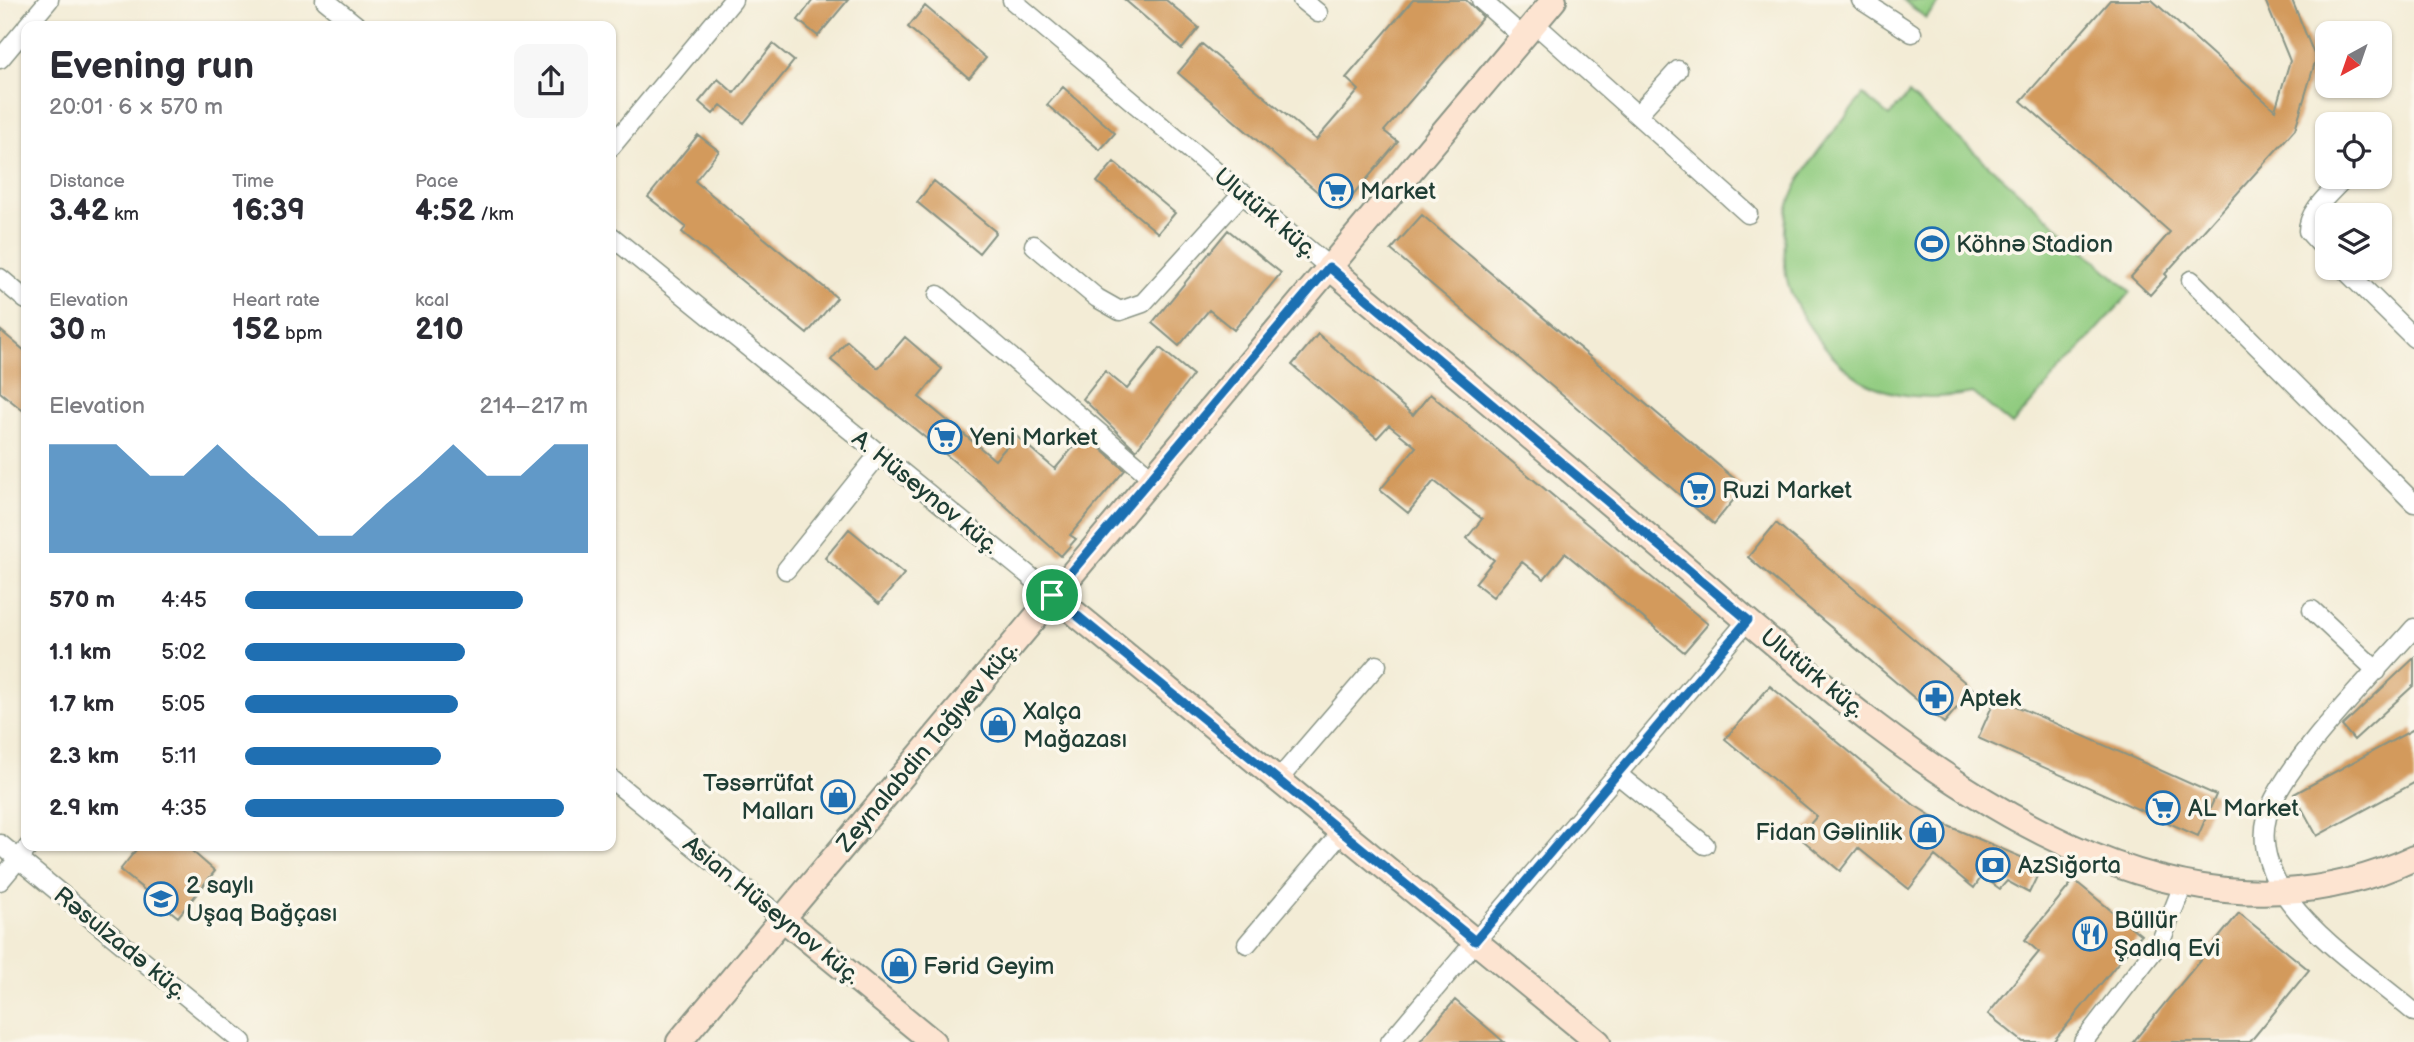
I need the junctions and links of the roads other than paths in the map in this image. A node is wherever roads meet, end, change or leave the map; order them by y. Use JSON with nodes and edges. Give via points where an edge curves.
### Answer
{"nodes":[{"id":1,"x":49,"y":0,"type":"edge"},
{"id":2,"x":325,"y":0,"type":"edge"},
{"id":3,"x":733,"y":0,"type":"edge"},
{"id":4,"x":1012,"y":0,"type":"edge"},
{"id":5,"x":1303,"y":0,"type":"edge"},
{"id":6,"x":1480,"y":0,"type":"edge"},
{"id":7,"x":1555,"y":0,"type":"edge"},
{"id":8,"x":1861,"y":0,"type":"edge"},
{"id":9,"x":1318,"y":13,"type":"dead end"},
{"id":10,"x":32,"y":21,"type":"edge"},
{"id":11,"x":351,"y":21,"type":"edge"},
{"id":12,"x":1529,"y":30,"type":"junction"},
{"id":13,"x":1912,"y":33,"type":"dead end"},
{"id":14,"x":21,"y":34,"type":"edge"},
{"id":15,"x":0,"y":59,"type":"edge"},
{"id":16,"x":1678,"y":70,"type":"dead end"},
{"id":17,"x":1637,"y":115,"type":"junction"},
{"id":18,"x":616,"y":140,"type":"edge"},
{"id":19,"x":2335,"y":189,"type":"edge"},
{"id":20,"x":1243,"y":193,"type":"junction"},
{"id":21,"x":2324,"y":203,"type":"edge"},
{"id":22,"x":1748,"y":214,"type":"dead end"},
{"id":23,"x":2315,"y":214,"type":"edge"},
{"id":24,"x":2315,"y":239,"type":"edge"},
{"id":25,"x":616,"y":240,"type":"edge"},
{"id":26,"x":1034,"y":245,"type":"dead end"},
{"id":27,"x":1329,"y":267,"type":"junction"},
{"id":28,"x":0,"y":278,"type":"edge"},
{"id":29,"x":2191,"y":280,"type":"dead end"},
{"id":30,"x":2355,"y":280,"type":"edge"},
{"id":31,"x":938,"y":295,"type":"dead end"},
{"id":32,"x":21,"y":296,"type":"edge"},
{"id":33,"x":2414,"y":338,"type":"edge"},
{"id":34,"x":879,"y":454,"type":"junction"},
{"id":35,"x":1151,"y":477,"type":"junction"},
{"id":36,"x":2414,"y":503,"type":"edge"},
{"id":37,"x":786,"y":570,"type":"dead end"},
{"id":38,"x":1052,"y":595,"type":"junction"},
{"id":39,"x":2312,"y":610,"type":"dead end"},
{"id":40,"x":1748,"y":620,"type":"junction"},
{"id":41,"x":2414,"y":628,"type":"edge"},
{"id":42,"x":1377,"y":665,"type":"dead end"},
{"id":43,"x":2377,"y":671,"type":"junction"},
{"id":44,"x":1617,"y":775,"type":"junction"},
{"id":45,"x":1278,"y":780,"type":"junction"},
{"id":46,"x":616,"y":783,"type":"edge"},
{"id":47,"x":1342,"y":832,"type":"junction"},
{"id":48,"x":0,"y":844,"type":"edge"},
{"id":49,"x":1705,"y":845,"type":"dead end"},
{"id":50,"x":24,"y":852,"type":"edge"},
{"id":51,"x":2414,"y":858,"type":"edge"},
{"id":52,"x":0,"y":881,"type":"edge"},
{"id":53,"x":2183,"y":885,"type":"junction"},
{"id":54,"x":2281,"y":890,"type":"junction"},
{"id":55,"x":783,"y":919,"type":"junction"},
{"id":56,"x":1475,"y":941,"type":"junction"},
{"id":57,"x":1247,"y":944,"type":"dead end"},
{"id":58,"x":2414,"y":1012,"type":"edge"},
{"id":59,"x":242,"y":1042,"type":"edge"},
{"id":60,"x":679,"y":1042,"type":"edge"},
{"id":61,"x":933,"y":1042,"type":"edge"},
{"id":62,"x":1390,"y":1042,"type":"edge"},
{"id":63,"x":1598,"y":1042,"type":"edge"},
{"id":64,"x":2083,"y":1042,"type":"edge"}],
"edges":[{"from":1,"to":10,"type":"street"},
{"from":2,"to":11,"type":"street"},
{"from":3,"to":18,"type":"street"},
{"from":4,"to":20,"type":"street","name":"Ulutürk küç."},
{"from":5,"to":9,"type":"street"},
{"from":6,"to":12,"type":"street"},
{"from":7,"to":12,"type":"street","name":"Zeynalabdin Tağıyev küç."},
{"from":8,"to":13,"type":"street"},
{"from":12,"to":17,"type":"street"},
{"from":12,"to":27,"type":"street","name":"Zeynalabdin Tağıyev küç."},
{"from":14,"to":15,"type":"street"},
{"from":16,"to":17,"type":"street"},
{"from":17,"to":22,"type":"street"},
{"from":19,"to":21,"type":"street"},
{"from":20,"to":26,"type":"street","via":[[1143,303],[1120,311],[1097,298]]},
{"from":20,"to":27,"type":"street","name":"Ulutürk küç."},
{"from":23,"to":24,"type":"street","via":[[2308,231]]},
{"from":25,"to":34,"type":"street","name":"A. Hüseynov küç."},
{"from":27,"to":35,"type":"street","name":"Zeynalabdin Tağıyev küç."},
{"from":27,"to":40,"type":"street","name":"Ulutürk küç."},
{"from":28,"to":32,"type":"street"},
{"from":29,"to":36,"type":"street"},
{"from":30,"to":33,"type":"street"},
{"from":31,"to":35,"type":"street"},
{"from":34,"to":37,"type":"street"},
{"from":34,"to":38,"type":"street","name":"A. Hüseynov küç."},
{"from":35,"to":38,"type":"street","name":"Zeynalabdin Tağıyev küç."},
{"from":38,"to":45,"type":"street","name":"A. Hüseynov küç."},
{"from":38,"to":55,"type":"street","name":"Zeynalabdin Tağıyev küç."},
{"from":39,"to":43,"type":"street"},
{"from":40,"to":44,"type":"street"},
{"from":40,"to":53,"type":"street","name":"Ulutürk küç.","via":[[1924,761],[1983,800],[2035,830]]},
{"from":41,"to":43,"type":"street"},
{"from":42,"to":45,"type":"street"},
{"from":43,"to":54,"type":"street","via":[[2310,747],[2270,806],[2264,835],[2267,857]]},
{"from":44,"to":49,"type":"street"},
{"from":44,"to":56,"type":"street"},
{"from":45,"to":47,"type":"street","name":"A. Hüseynov küç."},
{"from":46,"to":55,"type":"street","name":"Asian Hüseynov küç."},
{"from":47,"to":56,"type":"street","name":"A. Hüseynov küç."},
{"from":47,"to":57,"type":"street"},
{"from":48,"to":50,"type":"street","name":"Rəsulzadə küç."},
{"from":50,"to":52,"type":"street"},
{"from":50,"to":59,"type":"street","name":"Rəsulzadə küç."},
{"from":51,"to":54,"type":"street","name":"Ulutürk küç.","via":[[2364,879]]},
{"from":53,"to":54,"type":"street","name":"Ulutürk küç."},
{"from":53,"to":64,"type":"street","via":[[2161,941]]},
{"from":54,"to":58,"type":"street","via":[[2324,937]]},
{"from":55,"to":60,"type":"street","name":"Zeynalabdin Tağıyev küç."},
{"from":55,"to":61,"type":"street","name":"Asian Hüseynov küç."},
{"from":56,"to":62,"type":"street"},
{"from":56,"to":63,"type":"street","name":"A. Hüseynov küç."}]}
